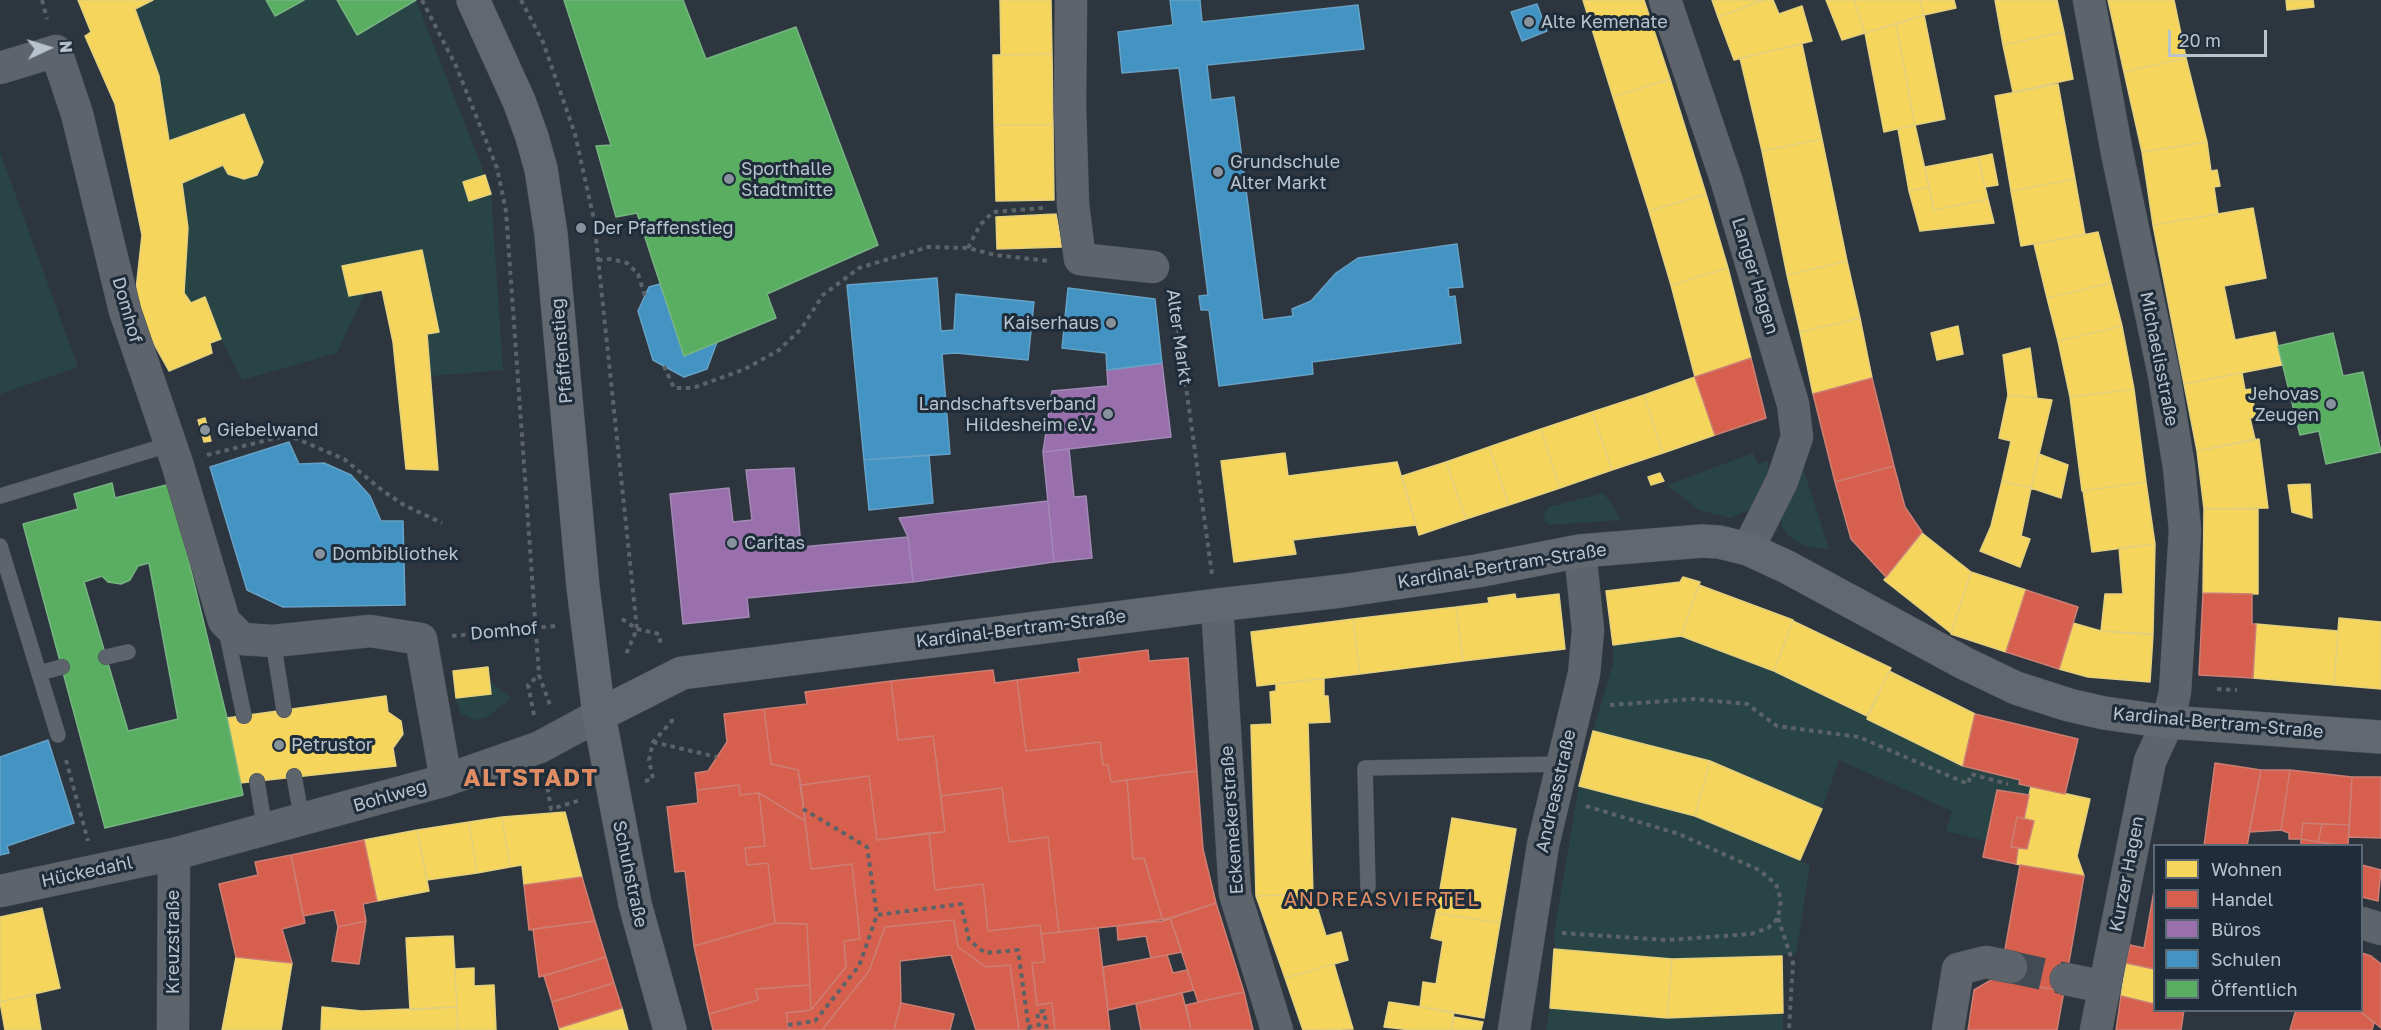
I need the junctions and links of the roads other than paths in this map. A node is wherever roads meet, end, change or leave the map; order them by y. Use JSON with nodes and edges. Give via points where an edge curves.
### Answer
{"nodes":[{"id":1,"x":473,"y":0,"type":"edge"},
{"id":2,"x":1071,"y":0,"type":"edge"},
{"id":3,"x":1665,"y":0,"type":"edge"},
{"id":4,"x":2089,"y":0,"type":"edge"},
{"id":5,"x":0,"y":68,"type":"edge"},
{"id":6,"x":1152,"y":267,"type":"road end"},
{"id":7,"x":174,"y":453,"type":"junction"},
{"id":8,"x":0,"y":496,"type":"edge"},
{"id":9,"x":0,"y":546,"type":"edge"},
{"id":10,"x":1748,"y":549,"type":"junction"},
{"id":11,"x":1580,"y":552,"type":"junction"},
{"id":12,"x":1217,"y":604,"type":"junction"},
{"id":13,"x":224,"y":621,"type":"junction"},
{"id":14,"x":273,"y":641,"type":"junction"},
{"id":15,"x":128,"y":652,"type":"dead end"},
{"id":16,"x":106,"y":657,"type":"dead end"},
{"id":17,"x":62,"y":667,"type":"dead end"},
{"id":18,"x":39,"y":673,"type":"junction"},
{"id":19,"x":284,"y":711,"type":"dead end"},
{"id":20,"x":244,"y":716,"type":"dead end"},
{"id":21,"x":599,"y":716,"type":"junction"},
{"id":22,"x":2168,"y":722,"type":"junction"},
{"id":23,"x":58,"y":735,"type":"dead end"},
{"id":24,"x":2381,"y":736,"type":"edge"},
{"id":25,"x":1562,"y":764,"type":"junction"},
{"id":26,"x":294,"y":776,"type":"dead end"},
{"id":27,"x":446,"y":780,"type":"junction"},
{"id":28,"x":258,"y":781,"type":"dead end"},
{"id":29,"x":302,"y":820,"type":"junction"},
{"id":30,"x":265,"y":830,"type":"junction"},
{"id":31,"x":174,"y":854,"type":"junction"},
{"id":32,"x":2142,"y":861,"type":"edge"},
{"id":33,"x":1368,"y":887,"type":"dead end"},
{"id":34,"x":0,"y":891,"type":"edge"},
{"id":35,"x":2363,"y":924,"type":"edge"},
{"id":36,"x":2381,"y":929,"type":"edge"},
{"id":37,"x":2011,"y":967,"type":"tunnel mouth"},
{"id":38,"x":2066,"y":979,"type":"tunnel mouth"},
{"id":39,"x":2104,"y":987,"type":"junction"},
{"id":40,"x":173,"y":1030,"type":"edge"},
{"id":41,"x":670,"y":1030,"type":"edge"},
{"id":42,"x":1277,"y":1030,"type":"edge"},
{"id":43,"x":1514,"y":1030,"type":"edge"},
{"id":44,"x":1948,"y":1030,"type":"edge"},
{"id":45,"x":2096,"y":1030,"type":"edge"}],
"edges":[{"from":1,"to":21,"type":"street","name":"Pfaffenstieg","via":[[522,110],[545,192],[586,623]]},
{"from":2,"to":6,"type":"street","name":"Alter Markt","via":[[1073,205],[1080,259]]},
{"from":3,"to":10,"type":"street","name":"Langer Hagen","via":[[1727,182],[1793,404],[1797,437],[1782,481]]},
{"from":4,"to":22,"type":"street","name":"Michaelisstraße","via":[[2179,467],[2185,530],[2175,692]]},
{"from":5,"to":7,"type":"street","name":"Domhof","via":[[56,51],[77,114],[125,311]]},
{"from":7,"to":8,"type":"lane"},
{"from":7,"to":13,"type":"street","name":"Domhof"},
{"from":9,"to":18,"type":"lane"},
{"from":10,"to":11,"type":"street","name":"Kardinal-Bertram-Straße","via":[[1702,541]]},
{"from":10,"to":22,"type":"street","name":"Kardinal-Bertram-Straße","via":[[2016,688],[2068,705]]},
{"from":11,"to":12,"type":"street","name":"Kardinal-Bertram-Straße","via":[[1341,591]]},
{"from":11,"to":25,"type":"street","name":"Andreasstraße","via":[[1588,630],[1584,674]]},
{"from":12,"to":21,"type":"street","name":"Kardinal-Bertram-Straße","via":[[682,674]]},
{"from":12,"to":42,"type":"street","name":"Eckemekerstraße","via":[[1235,894]]},
{"from":13,"to":14,"type":"street","via":[[242,639]]},
{"from":13,"to":20,"type":"lane","name":"Domhof"},
{"from":14,"to":19,"type":"lane"},
{"from":14,"to":27,"type":"street","via":[[370,631],[421,639]]},
{"from":15,"to":16,"type":"lane"},
{"from":17,"to":18,"type":"lane"},
{"from":18,"to":23,"type":"lane"},
{"from":21,"to":27,"type":"street","name":"Bohlweg","via":[[540,747]]},
{"from":21,"to":41,"type":"street","name":"Schuhstraße","via":[[635,904]]},
{"from":22,"to":24,"type":"street","name":"Kardinal-Bertram-Straße"},
{"from":22,"to":32,"type":"street","name":"Kurzer Hagen","via":[[2150,761]]},
{"from":25,"to":33,"type":"lane","via":[[1365,768]]},
{"from":25,"to":43,"type":"street","name":"Andreasstraße","via":[[1543,844]]},
{"from":26,"to":29,"type":"lane"},
{"from":27,"to":29,"type":"street","name":"Bohlweg"},
{"from":28,"to":30,"type":"lane"},
{"from":29,"to":30,"type":"street","name":"Bohlweg"},
{"from":30,"to":31,"type":"street","name":"Bohlweg"},
{"from":31,"to":34,"type":"street","name":"Hückedahl"},
{"from":31,"to":40,"type":"street","name":"Kreuzstraße"},
{"from":32,"to":39,"type":"street","name":"Kurzer Hagen"},
{"from":35,"to":36,"type":"street"},
{"from":37,"to":44,"type":"street","via":[[1986,962],[1958,969]]},
{"from":38,"to":39,"type":"street"},
{"from":39,"to":45,"type":"street","name":"Kurzer Hagen"}]}
